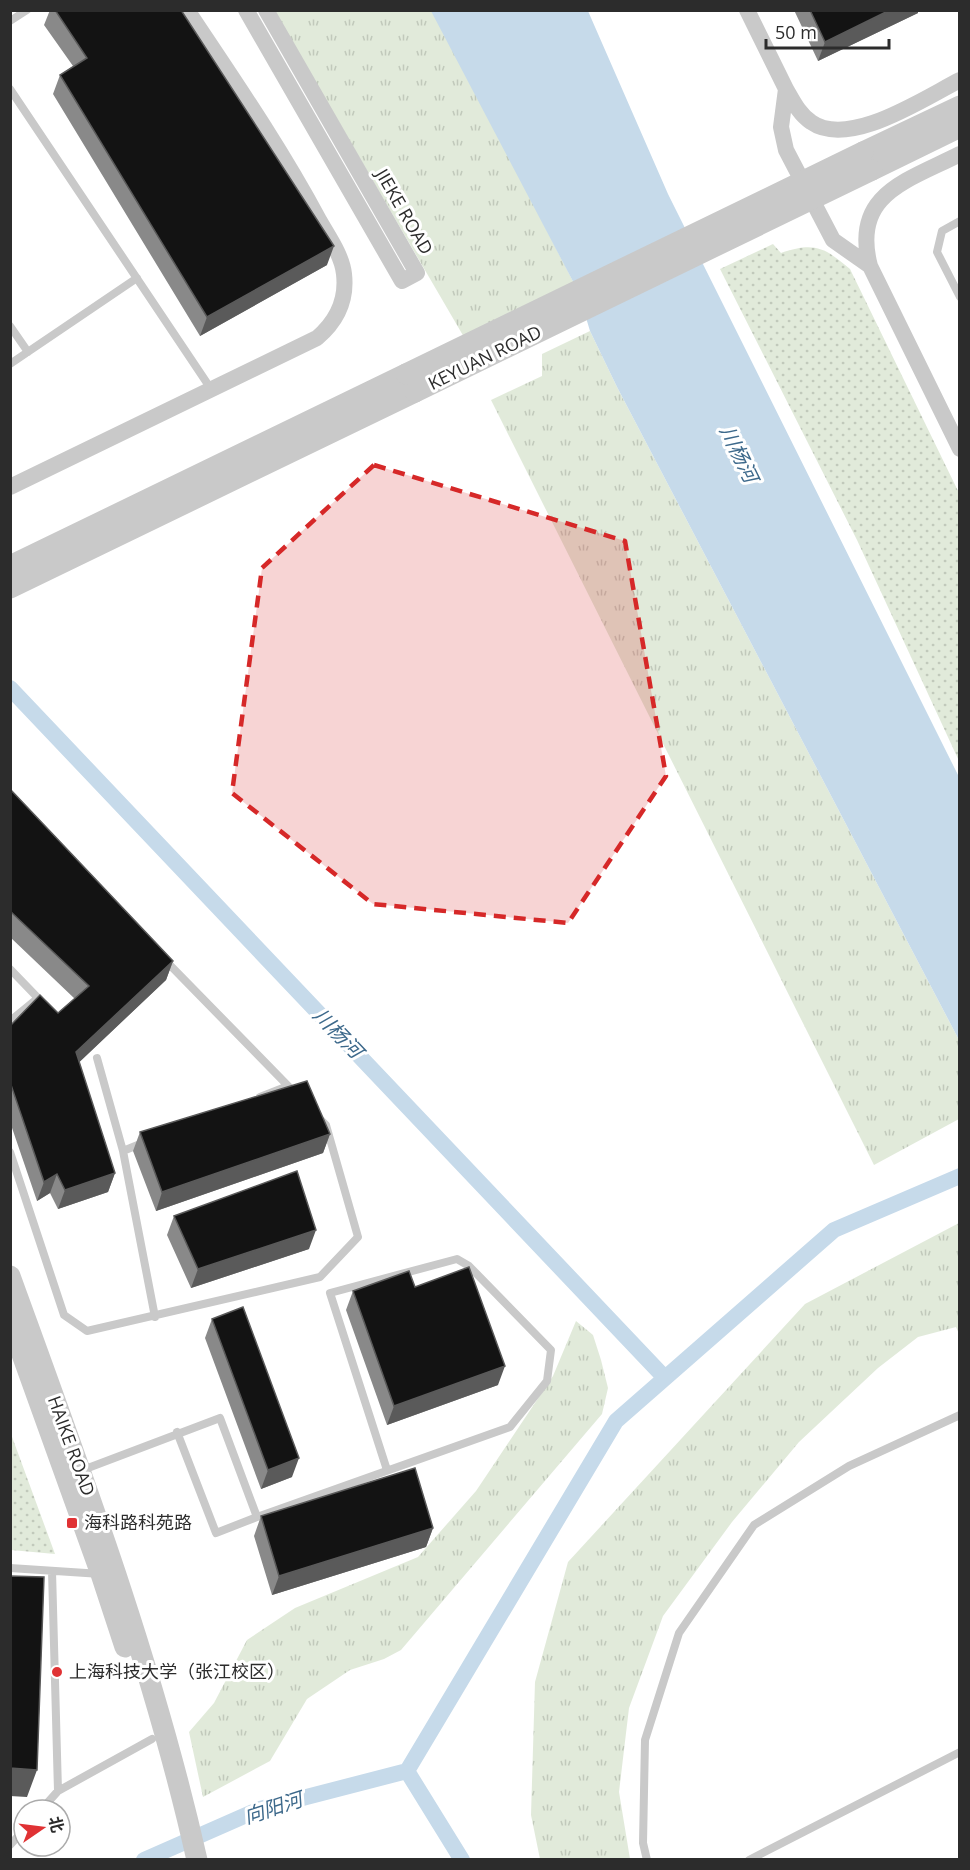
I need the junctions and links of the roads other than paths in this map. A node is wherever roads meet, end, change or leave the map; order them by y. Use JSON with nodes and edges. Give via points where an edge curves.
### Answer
{"nodes":[{"id":1,"x":27,"y":10,"type":"edge"},
{"id":2,"x":187,"y":10,"type":"edge"},
{"id":3,"x":246,"y":10,"type":"edge"},
{"id":4,"x":266,"y":10,"type":"edge"},
{"id":5,"x":747,"y":10,"type":"edge"},
{"id":6,"x":10,"y":21,"type":"edge"},
{"id":7,"x":960,"y":80,"type":"edge"},
{"id":8,"x":10,"y":89,"type":"edge"},
{"id":9,"x":786,"y":89,"type":"junction"},
{"id":10,"x":960,"y":106,"type":"edge"},
{"id":11,"x":960,"y":127,"type":"edge"},
{"id":12,"x":960,"y":154,"type":"edge"},
{"id":13,"x":867,"y":161,"type":"junction"},
{"id":14,"x":960,"y":221,"type":"edge"},
{"id":15,"x":870,"y":266,"type":"junction"},
{"id":16,"x":137,"y":278,"type":"junction"},
{"id":17,"x":960,"y":297,"type":"edge"},
{"id":18,"x":10,"y":326,"type":"edge"},
{"id":19,"x":28,"y":352,"type":"junction"},
{"id":20,"x":10,"y":364,"type":"edge"},
{"id":21,"x":410,"y":383,"type":"junction"},
{"id":22,"x":212,"y":389,"type":"junction"},
{"id":23,"x":960,"y":449,"type":"edge"},
{"id":24,"x":10,"y":487,"type":"edge"},
{"id":25,"x":10,"y":566,"type":"edge"},
{"id":26,"x":10,"y":588,"type":"edge"},
{"id":27,"x":155,"y":949,"type":"edge"},
{"id":28,"x":10,"y":969,"type":"edge"},
{"id":29,"x":10,"y":1022,"type":"edge"},
{"id":30,"x":98,"y":1058,"type":"dead end"},
{"id":31,"x":288,"y":1086,"type":"junction"},
{"id":32,"x":255,"y":1099,"type":"edge"},
{"id":33,"x":303,"y":1101,"type":"edge"},
{"id":34,"x":311,"y":1109,"type":"edge"},
{"id":35,"x":156,"y":1138,"type":"edge"},
{"id":36,"x":123,"y":1150,"type":"junction"},
{"id":37,"x":10,"y":1152,"type":"edge"},
{"id":38,"x":10,"y":1276,"type":"edge"},
{"id":39,"x":155,"y":1317,"type":"junction"},
{"id":40,"x":10,"y":1321,"type":"edge"},
{"id":41,"x":960,"y":1415,"type":"edge"},
{"id":42,"x":177,"y":1432,"type":"junction"},
{"id":43,"x":387,"y":1470,"type":"junction"},
{"id":44,"x":79,"y":1471,"type":"junction"},
{"id":45,"x":257,"y":1517,"type":"junction"},
{"id":46,"x":10,"y":1568,"type":"edge"},
{"id":47,"x":52,"y":1571,"type":"junction"},
{"id":48,"x":101,"y":1574,"type":"junction"},
{"id":49,"x":152,"y":1739,"type":"junction"},
{"id":50,"x":960,"y":1752,"type":"edge"},
{"id":51,"x":58,"y":1791,"type":"junction"},
{"id":52,"x":52,"y":1798,"type":"edge"},
{"id":53,"x":178,"y":1809,"type":"junction"},
{"id":54,"x":182,"y":1860,"type":"edge"},
{"id":55,"x":197,"y":1860,"type":"edge"},
{"id":56,"x":647,"y":1860,"type":"edge"},
{"id":57,"x":748,"y":1860,"type":"edge"}],
"edges":[{"from":1,"to":6,"type":"lane"},
{"from":2,"to":22,"type":"street","via":[[283,155],[344,272],[343,302],[328,329]]},
{"from":3,"to":4,"type":"street","name":"JIEKE ROAD","via":[[402,281],[417,273]]},
{"from":5,"to":9,"type":"street"},
{"from":7,"to":9,"type":"street","via":[[872,123],[841,131],[813,123],[801,113]]},
{"from":8,"to":16,"type":"lane"},
{"from":9,"to":15,"type":"street","via":[[781,127],[786,150],[833,240]]},
{"from":10,"to":13,"type":"street","name":"KEYUAN ROAD"},
{"from":11,"to":13,"type":"street","name":"KEYUAN ROAD"},
{"from":12,"to":15,"type":"street","via":[[895,187],[879,200],[866,225],[865,246]]},
{"from":13,"to":21,"type":"street","name":"KEYUAN ROAD","bridge":true},
{"from":14,"to":17,"type":"lane","via":[[942,231],[937,252]]},
{"from":15,"to":23,"type":"street"},
{"from":16,"to":19,"type":"lane"},
{"from":16,"to":22,"type":"lane"},
{"from":18,"to":19,"type":"lane"},
{"from":19,"to":20,"type":"lane"},
{"from":21,"to":25,"type":"street","name":"KEYUAN ROAD"},
{"from":21,"to":26,"type":"street","name":"KEYUAN ROAD"},
{"from":22,"to":24,"type":"street"},
{"from":27,"to":31,"type":"lane"},
{"from":28,"to":29,"type":"lane","via":[[38,998]]},
{"from":30,"to":36,"type":"lane"},
{"from":31,"to":32,"type":"lane"},
{"from":31,"to":33,"type":"lane"},
{"from":34,"to":39,"type":"lane","via":[[326,1125],[358,1237],[348,1251],[320,1277]]},
{"from":35,"to":36,"type":"lane"},
{"from":36,"to":39,"type":"lane"},
{"from":37,"to":39,"type":"lane","via":[[64,1315],[87,1331]]},
{"from":38,"to":44,"type":"street","name":"HAIKE ROAD"},
{"from":40,"to":48,"type":"street","name":"HAIKE ROAD"},
{"from":41,"to":56,"type":"lane","via":[[849,1466],[754,1525],[679,1633],[645,1740],[643,1843]]},
{"from":42,"to":44,"type":"lane"},
{"from":42,"to":45,"type":"lane","via":[[220,1418]]},
{"from":42,"to":45,"type":"lane","via":[[216,1533]]},
{"from":43,"to":43,"type":"lane","via":[[510,1426],[547,1381],[551,1350],[469,1266],[457,1259],[330,1293]]},
{"from":43,"to":45,"type":"lane"},
{"from":44,"to":53,"type":"street","name":"HAIKE ROAD","via":[[130,1614]]},
{"from":46,"to":47,"type":"lane"},
{"from":47,"to":48,"type":"lane"},
{"from":47,"to":51,"type":"lane"},
{"from":48,"to":49,"type":"street","name":"HAIKE ROAD"},
{"from":49,"to":51,"type":"lane"},
{"from":49,"to":53,"type":"street","name":"HAIKE ROAD"},
{"from":50,"to":57,"type":"lane"},
{"from":51,"to":52,"type":"lane"},
{"from":53,"to":54,"type":"street","name":"HAIKE ROAD"},
{"from":53,"to":55,"type":"street","name":"HAIKE ROAD"}]}
